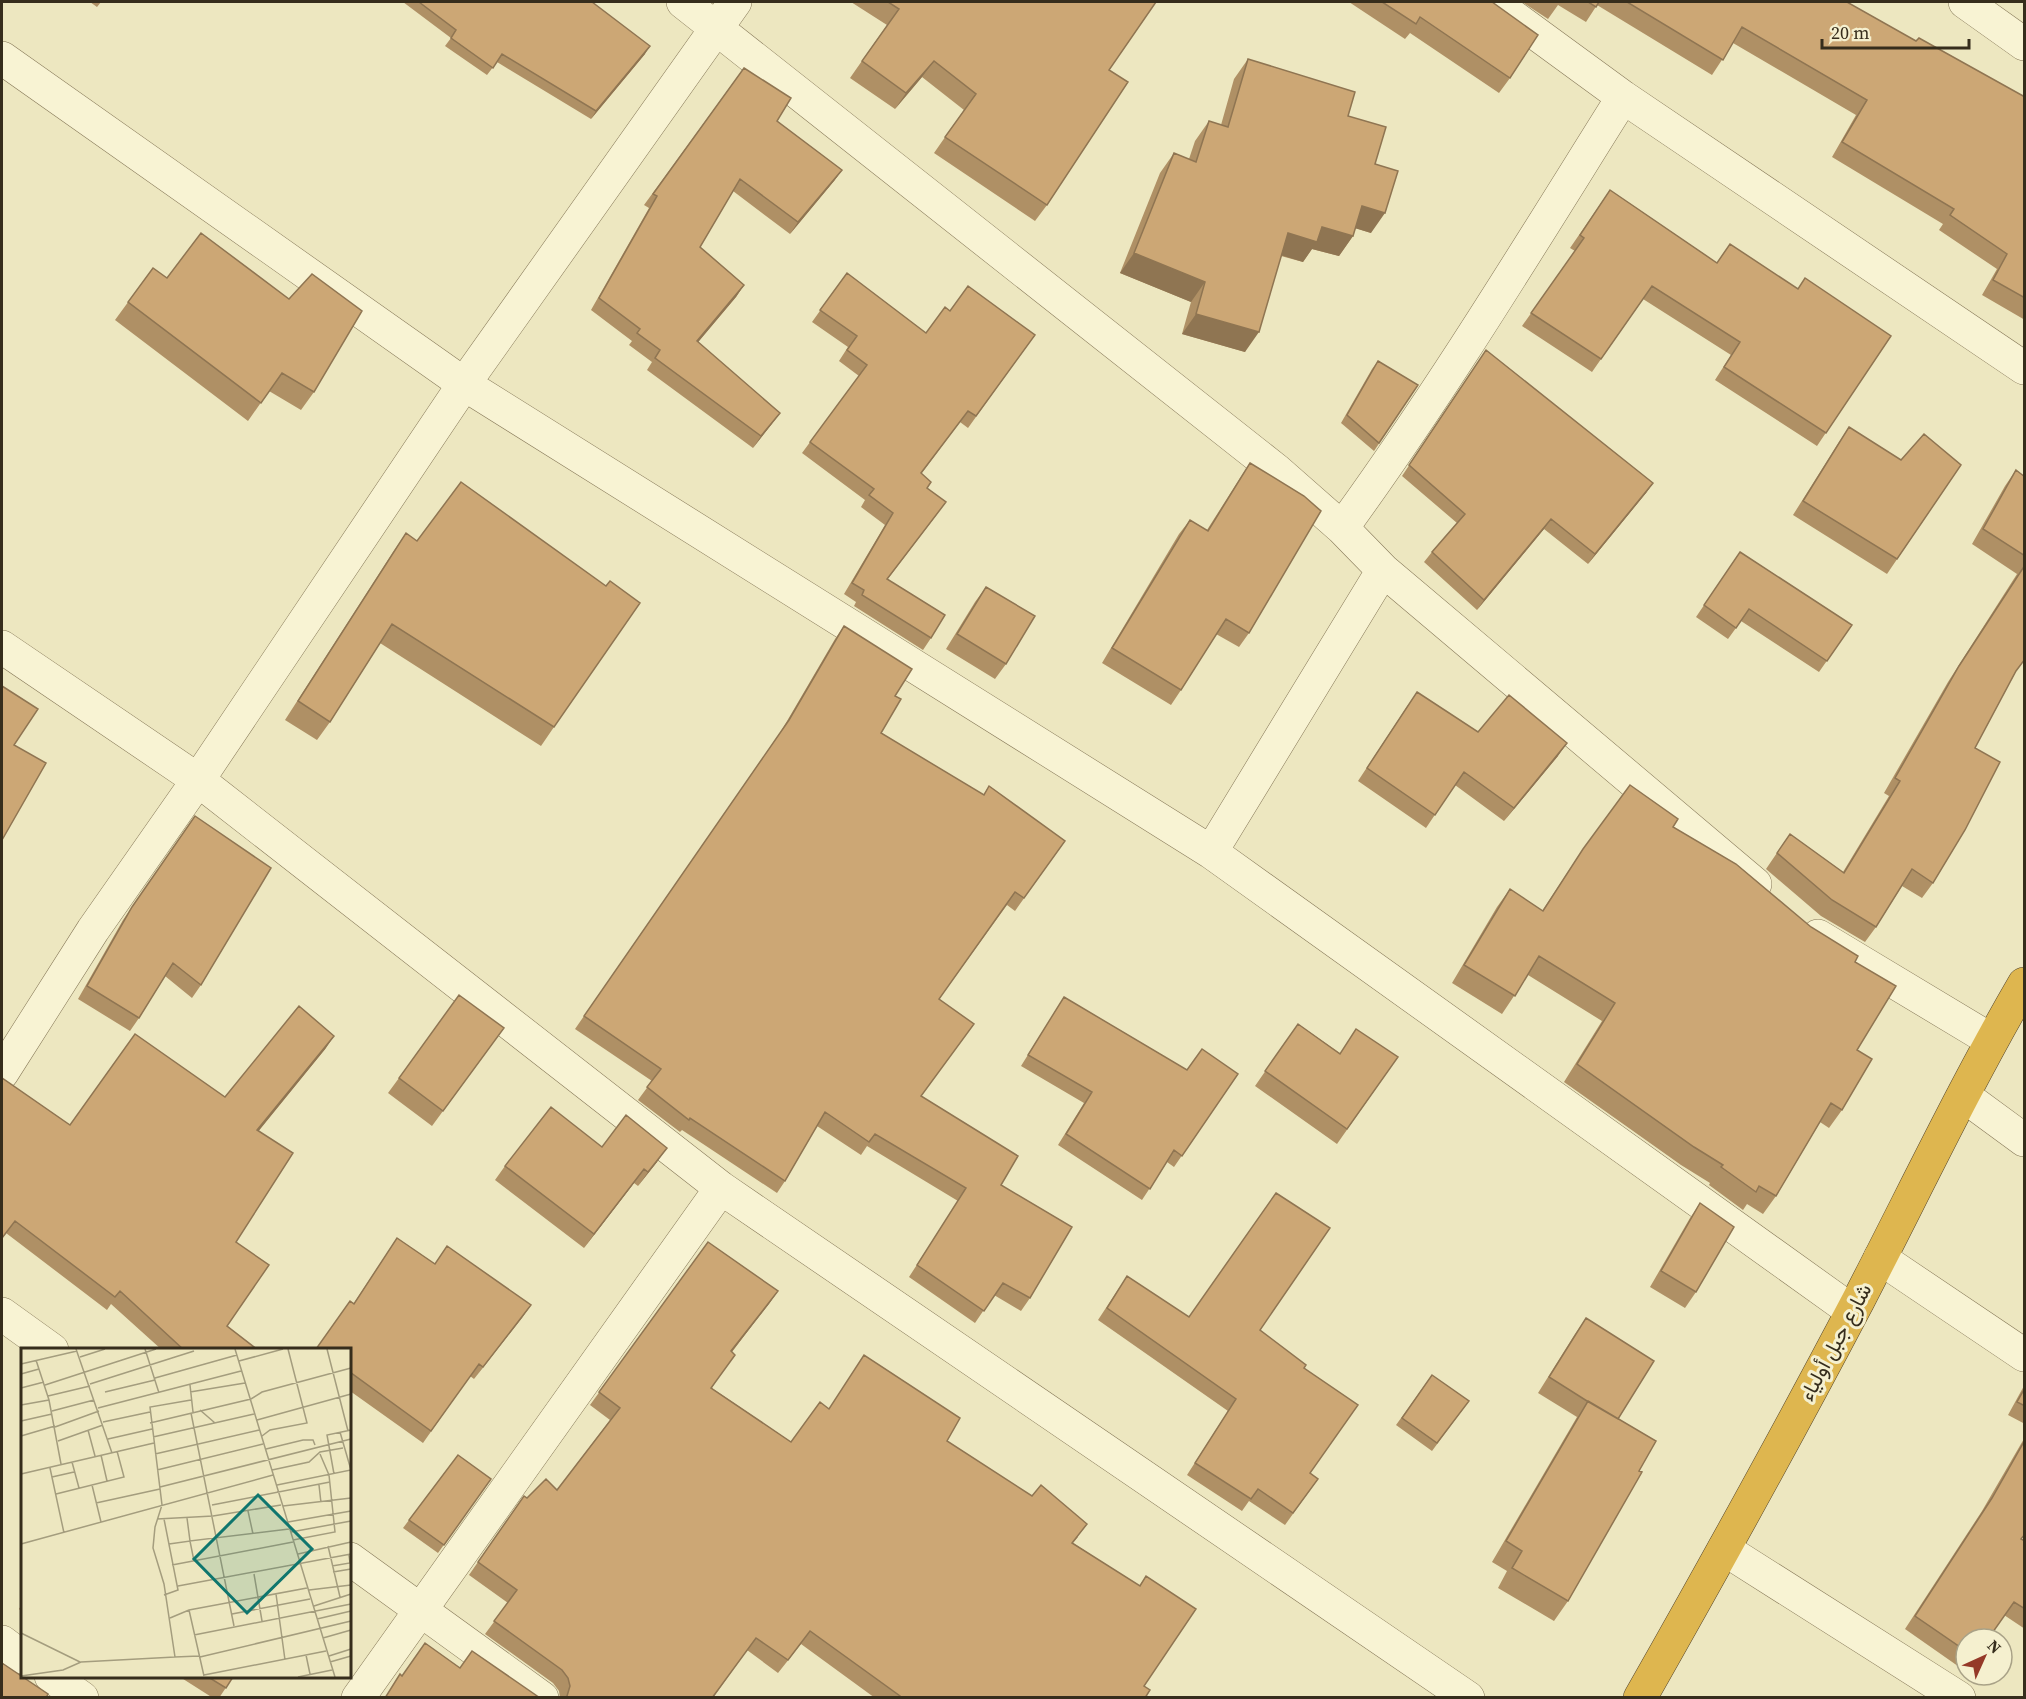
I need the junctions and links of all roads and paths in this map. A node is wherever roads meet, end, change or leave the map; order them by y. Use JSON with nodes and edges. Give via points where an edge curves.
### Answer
{"nodes":[{"id":1,"x":683,"y":2,"type":"edge"},
{"id":2,"x":735,"y":2,"type":"edge"},
{"id":3,"x":1493,"y":2,"type":"edge"},
{"id":4,"x":1965,"y":2,"type":"edge"},
{"id":5,"x":717,"y":28,"type":"junction"},
{"id":6,"x":2025,"y":44,"type":"edge"},
{"id":7,"x":2,"y":58,"type":"edge"},
{"id":8,"x":1623,"y":97,"type":"junction"},
{"id":9,"x":2025,"y":368,"type":"edge"},
{"id":10,"x":464,"y":384,"type":"junction"},
{"id":11,"x":1341,"y":528,"type":"junction"},
{"id":12,"x":1383,"y":570,"type":"junction"},
{"id":13,"x":2,"y":647,"type":"edge"},
{"id":14,"x":198,"y":780,"type":"junction"},
{"id":15,"x":1211,"y":852,"type":"junction"},
{"id":16,"x":2025,"y":984,"type":"edge"},
{"id":17,"x":1991,"y":1040,"type":"junction"},
{"id":18,"x":2,"y":1073,"type":"edge"},
{"id":19,"x":1964,"y":1096,"type":"junction"},
{"id":20,"x":2025,"y":1140,"type":"edge"},
{"id":21,"x":721,"y":1188,"type":"junction"},
{"id":22,"x":1880,"y":1258,"type":"junction"},
{"id":23,"x":1852,"y":1311,"type":"junction"},
{"id":24,"x":2,"y":1314,"type":"edge"},
{"id":25,"x":49,"y":1348,"type":"edge"},
{"id":26,"x":2025,"y":1355,"type":"edge"},
{"id":27,"x":1724,"y":1549,"type":"junction"},
{"id":28,"x":351,"y":1560,"type":"edge"},
{"id":29,"x":420,"y":1608,"type":"junction"},
{"id":30,"x":2,"y":1642,"type":"edge"},
{"id":31,"x":21,"y":1656,"type":"edge"},
{"id":32,"x":52,"y":1678,"type":"edge"},
{"id":33,"x":82,"y":1698,"type":"edge"},
{"id":34,"x":358,"y":1698,"type":"edge"},
{"id":35,"x":542,"y":1698,"type":"edge"},
{"id":36,"x":1468,"y":1698,"type":"edge"},
{"id":37,"x":1640,"y":1698,"type":"edge"},
{"id":38,"x":1959,"y":1698,"type":"edge"}],
"edges":[{"from":1,"to":5,"type":"street"},
{"from":2,"to":5,"type":"street"},
{"from":3,"to":8,"type":"street"},
{"from":4,"to":6,"type":"street"},
{"from":5,"to":10,"type":"street"},
{"from":5,"to":11,"type":"street","via":[[1267,463]]},
{"from":7,"to":10,"type":"street"},
{"from":8,"to":9,"type":"street"},
{"from":8,"to":11,"type":"street","via":[[1472,338]]},
{"from":10,"to":14,"type":"street"},
{"from":10,"to":15,"type":"street"},
{"from":11,"to":12,"type":"street"},
{"from":12,"to":15,"type":"street"},
{"from":12,"to":17,"type":"street","via":[[1810,931]]},
{"from":13,"to":14,"type":"street"},
{"from":14,"to":18,"type":"street","via":[[93,930]]},
{"from":14,"to":21,"type":"street"},
{"from":15,"to":23,"type":"street"},
{"from":16,"to":17,"type":"highway","name":"شارع جبل أولياء"},
{"from":17,"to":19,"type":"highway","name":"شارع جبل أولياء"},
{"from":19,"to":20,"type":"street"},
{"from":19,"to":22,"type":"highway","name":"شارع جبل أولياء"},
{"from":21,"to":29,"type":"street"},
{"from":21,"to":36,"type":"street"},
{"from":22,"to":23,"type":"highway","name":"شارع جبل أولياء"},
{"from":22,"to":26,"type":"street"},
{"from":23,"to":27,"type":"highway","name":"شارع جبل أولياء"},
{"from":24,"to":25,"type":"street"},
{"from":27,"to":37,"type":"highway","name":"شارع جبل أولياء"},
{"from":27,"to":38,"type":"street"},
{"from":28,"to":29,"type":"street"},
{"from":29,"to":34,"type":"street"},
{"from":29,"to":35,"type":"street"},
{"from":30,"to":31,"type":"street"},
{"from":32,"to":33,"type":"street"}]}
